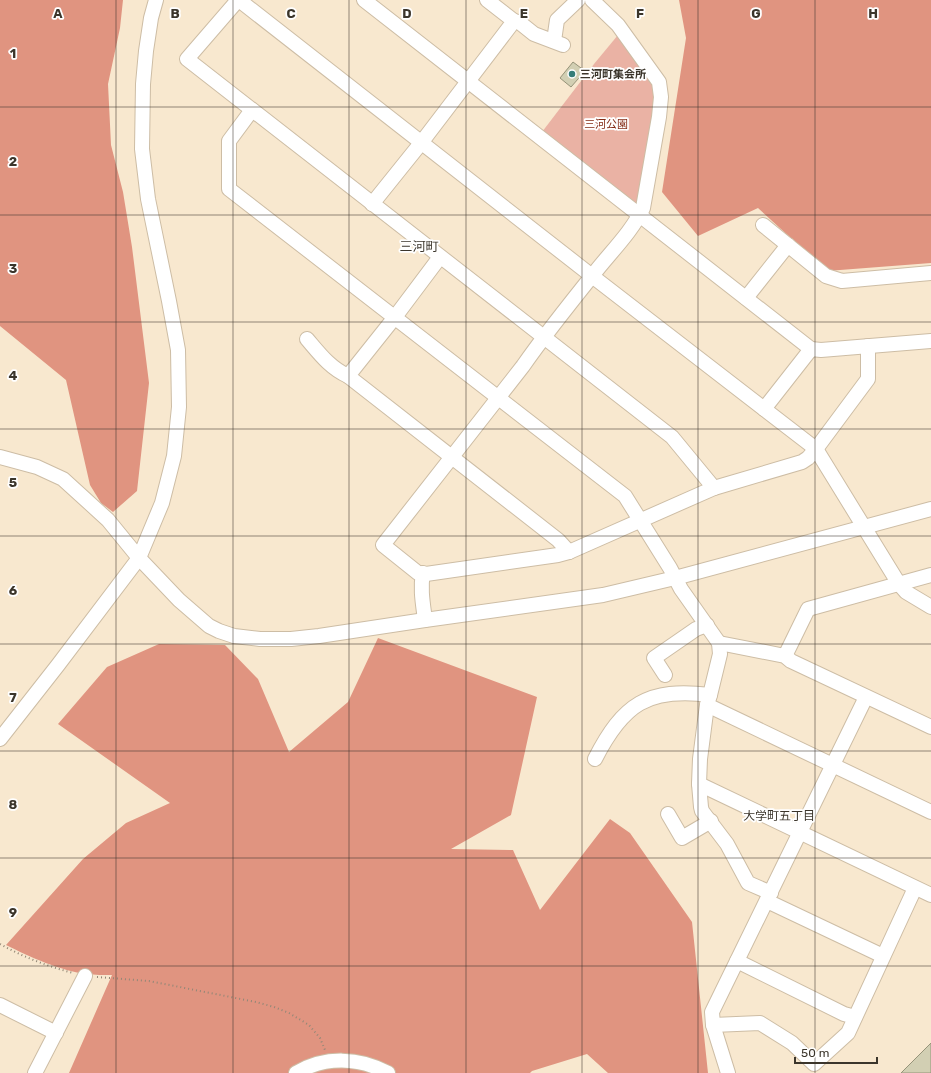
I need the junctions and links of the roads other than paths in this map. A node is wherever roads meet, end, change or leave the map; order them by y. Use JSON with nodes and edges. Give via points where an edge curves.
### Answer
{"nodes":[{"id":1,"x":156,"y":0,"type":"edge"},
{"id":2,"x":238,"y":0,"type":"edge"},
{"id":3,"x":364,"y":0,"type":"edge"},
{"id":4,"x":578,"y":0,"type":"edge"},
{"id":5,"x":592,"y":0,"type":"edge"},
{"id":6,"x":492,"y":2,"type":"edge"},
{"id":7,"x":514,"y":21,"type":"junction"},
{"id":8,"x":468,"y":81,"type":"junction"},
{"id":9,"x":252,"y":110,"type":"junction"},
{"id":10,"x":421,"y":142,"type":"junction"},
{"id":11,"x":372,"y":204,"type":"junction"},
{"id":12,"x":640,"y":215,"type":"junction"},
{"id":13,"x":763,"y":225,"type":"dead end"},
{"id":14,"x":788,"y":245,"type":"junction"},
{"id":15,"x":440,"y":257,"type":"junction"},
{"id":16,"x":931,"y":273,"type":"edge"},
{"id":17,"x":592,"y":276,"type":"junction"},
{"id":18,"x":746,"y":298,"type":"junction"},
{"id":19,"x":395,"y":317,"type":"junction"},
{"id":20,"x":307,"y":338,"type":"dead end"},
{"id":21,"x":543,"y":338,"type":"junction"},
{"id":22,"x":931,"y":341,"type":"edge"},
{"id":23,"x":868,"y":346,"type":"junction"},
{"id":24,"x":811,"y":349,"type":"junction"},
{"id":25,"x":348,"y":376,"type":"junction"},
{"id":26,"x":498,"y":397,"type":"junction"},
{"id":27,"x":764,"y":409,"type":"junction"},
{"id":28,"x":816,"y":449,"type":"junction"},
{"id":29,"x":0,"y":457,"type":"edge"},
{"id":30,"x":451,"y":457,"type":"junction"},
{"id":31,"x":714,"y":488,"type":"junction"},
{"id":32,"x":931,"y":509,"type":"edge"},
{"id":33,"x":640,"y":520,"type":"junction"},
{"id":34,"x":865,"y":527,"type":"junction"},
{"id":35,"x":569,"y":552,"type":"junction"},
{"id":36,"x":139,"y":558,"type":"junction"},
{"id":37,"x":423,"y":573,"type":"junction"},
{"id":38,"x":931,"y":575,"type":"edge"},
{"id":39,"x":676,"y":578,"type":"junction"},
{"id":40,"x":900,"y":584,"type":"junction"},
{"id":41,"x":931,"y":607,"type":"edge"},
{"id":42,"x":425,"y":620,"type":"junction"},
{"id":43,"x":706,"y":625,"type":"junction"},
{"id":44,"x":719,"y":643,"type":"junction"},
{"id":45,"x":785,"y":656,"type":"junction"},
{"id":46,"x":665,"y":675,"type":"dead end"},
{"id":47,"x":866,"y":697,"type":"junction"},
{"id":48,"x":708,"y":700,"type":"junction"},
{"id":49,"x":931,"y":727,"type":"edge"},
{"id":50,"x":0,"y":739,"type":"edge"},
{"id":51,"x":595,"y":759,"type":"dead end"},
{"id":52,"x":833,"y":765,"type":"junction"},
{"id":53,"x":700,"y":784,"type":"junction"},
{"id":54,"x":931,"y":812,"type":"edge"},
{"id":55,"x":668,"y":814,"type":"dead end"},
{"id":56,"x":711,"y":821,"type":"junction"},
{"id":57,"x":800,"y":832,"type":"junction"},
{"id":58,"x":915,"y":888,"type":"junction"},
{"id":59,"x":931,"y":896,"type":"edge"},
{"id":60,"x":769,"y":897,"type":"junction"},
{"id":61,"x":883,"y":956,"type":"junction"},
{"id":62,"x":737,"y":961,"type":"junction"},
{"id":63,"x":85,"y":976,"type":"road end"},
{"id":64,"x":0,"y":1005,"type":"edge"},
{"id":65,"x":855,"y":1017,"type":"junction"},
{"id":66,"x":713,"y":1025,"type":"junction"},
{"id":67,"x":56,"y":1033,"type":"junction"},
{"id":68,"x":35,"y":1073,"type":"edge"},
{"id":69,"x":296,"y":1073,"type":"edge"},
{"id":70,"x":388,"y":1073,"type":"edge"},
{"id":71,"x":728,"y":1073,"type":"edge"}],
"edges":[{"from":1,"to":36,"type":"street","via":[[143,78],[142,149],[148,199],[178,350],[179,407],[174,456],[162,503]]},
{"from":2,"to":9,"type":"street","via":[[187,59]]},
{"from":2,"to":10,"type":"street"},
{"from":3,"to":8,"type":"street"},
{"from":4,"to":7,"type":"street","via":[[558,20],[559,43],[534,34]]},
{"from":5,"to":12,"type":"street","via":[[618,25],[659,82],[659,117]]},
{"from":6,"to":7,"type":"street"},
{"from":7,"to":8,"type":"street"},
{"from":8,"to":10,"type":"street"},
{"from":8,"to":12,"type":"street"},
{"from":9,"to":11,"type":"street"},
{"from":9,"to":19,"type":"street","via":[[230,141],[229,188]]},
{"from":10,"to":11,"type":"street"},
{"from":10,"to":17,"type":"street"},
{"from":11,"to":15,"type":"street"},
{"from":12,"to":17,"type":"street"},
{"from":12,"to":18,"type":"street"},
{"from":13,"to":14,"type":"street"},
{"from":14,"to":16,"type":"street","via":[[826,276],[842,281]]},
{"from":14,"to":18,"type":"street"},
{"from":15,"to":19,"type":"street"},
{"from":15,"to":21,"type":"street"},
{"from":17,"to":21,"type":"street"},
{"from":17,"to":27,"type":"street"},
{"from":18,"to":24,"type":"street"},
{"from":19,"to":25,"type":"street"},
{"from":19,"to":26,"type":"street"},
{"from":20,"to":25,"type":"street","via":[[326,361]]},
{"from":21,"to":26,"type":"street"},
{"from":21,"to":31,"type":"street","via":[[672,437]]},
{"from":22,"to":23,"type":"street"},
{"from":23,"to":24,"type":"street"},
{"from":23,"to":28,"type":"street","via":[[868,380]]},
{"from":24,"to":27,"type":"street"},
{"from":25,"to":30,"type":"street"},
{"from":26,"to":30,"type":"street"},
{"from":26,"to":33,"type":"street","via":[[625,496]]},
{"from":27,"to":28,"type":"street"},
{"from":28,"to":31,"type":"street","via":[[808,458],[795,465]]},
{"from":28,"to":34,"type":"street"},
{"from":29,"to":36,"type":"street","via":[[37,467],[63,479],[108,520]]},
{"from":30,"to":35,"type":"street","via":[[558,540]]},
{"from":30,"to":37,"type":"street","via":[[383,545],[418,573]]},
{"from":31,"to":33,"type":"street"},
{"from":32,"to":34,"type":"street"},
{"from":33,"to":35,"type":"street"},
{"from":33,"to":39,"type":"street"},
{"from":34,"to":39,"type":"street"},
{"from":34,"to":40,"type":"street"},
{"from":35,"to":37,"type":"street"},
{"from":36,"to":42,"type":"street","via":[[179,600],[209,626],[234,636],[291,639]]},
{"from":36,"to":50,"type":"street"},
{"from":37,"to":42,"type":"street"},
{"from":38,"to":40,"type":"street"},
{"from":39,"to":42,"type":"street","via":[[602,595]]},
{"from":39,"to":43,"type":"street"},
{"from":40,"to":41,"type":"street","via":[[906,592]]},
{"from":40,"to":45,"type":"street","via":[[808,609]]},
{"from":43,"to":44,"type":"street"},
{"from":43,"to":46,"type":"street","via":[[654,658]]},
{"from":44,"to":45,"type":"street"},
{"from":44,"to":48,"type":"street","via":[[720,654]]},
{"from":45,"to":47,"type":"street"},
{"from":47,"to":49,"type":"street"},
{"from":47,"to":52,"type":"street"},
{"from":48,"to":51,"type":"street","via":[[697,693],[673,694],[639,703],[624,715],[606,737]]},
{"from":48,"to":52,"type":"street"},
{"from":48,"to":53,"type":"street","via":[[700,759]]},
{"from":52,"to":54,"type":"street"},
{"from":52,"to":57,"type":"street"},
{"from":53,"to":56,"type":"street","via":[[701,807]]},
{"from":53,"to":57,"type":"street"},
{"from":55,"to":56,"type":"street","via":[[682,838]]},
{"from":56,"to":60,"type":"street","via":[[748,883]]},
{"from":57,"to":58,"type":"street"},
{"from":57,"to":60,"type":"street"},
{"from":58,"to":59,"type":"street"},
{"from":58,"to":61,"type":"street"},
{"from":60,"to":61,"type":"street"},
{"from":60,"to":62,"type":"street"},
{"from":61,"to":65,"type":"street"},
{"from":62,"to":65,"type":"street","via":[[844,1014]]},
{"from":62,"to":66,"type":"street","via":[[712,1012]]},
{"from":63,"to":67,"type":"street"},
{"from":64,"to":67,"type":"street"},
{"from":65,"to":66,"type":"street","via":[[848,1033],[814,1064],[792,1042],[760,1023]]},
{"from":66,"to":71,"type":"street"},
{"from":67,"to":68,"type":"street"},
{"from":69,"to":70,"type":"street","via":[[331,1061],[352,1060],[373,1065]]}]}
